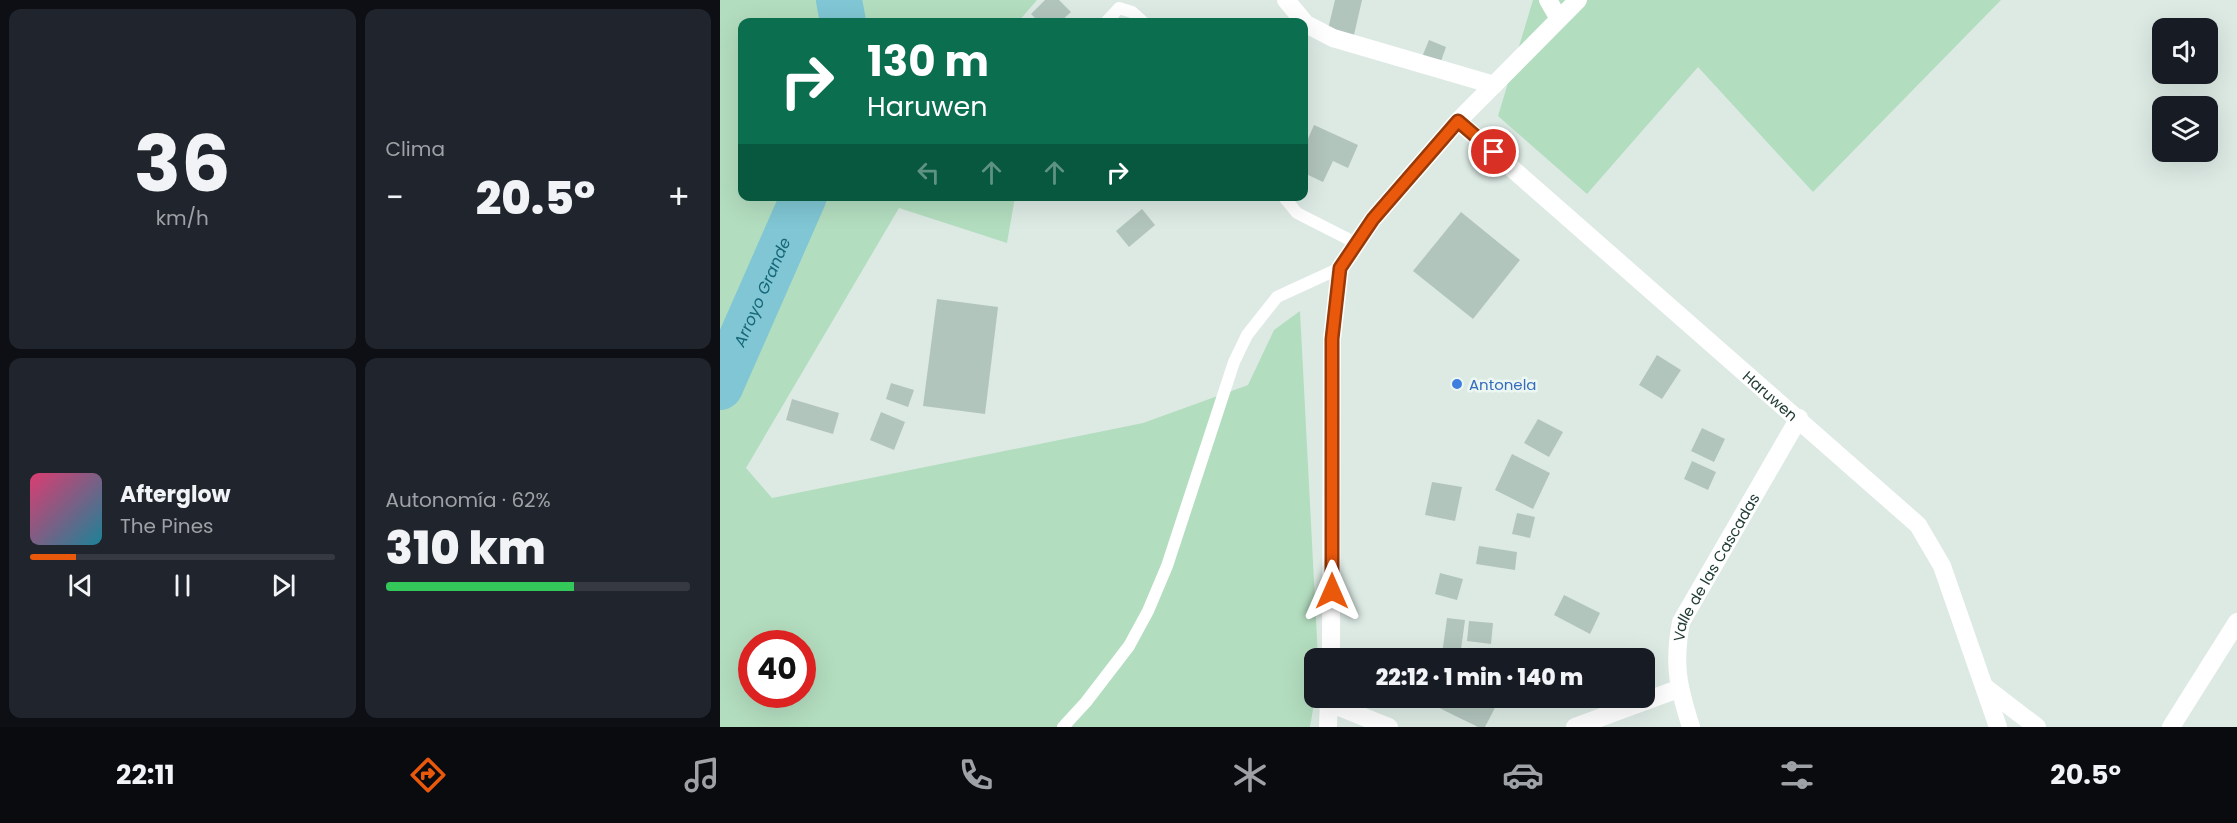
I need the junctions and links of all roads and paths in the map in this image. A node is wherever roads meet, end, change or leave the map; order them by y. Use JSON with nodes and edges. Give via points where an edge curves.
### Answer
{"nodes":[{"id":1,"x":1286,"y":0,"type":"edge"},
{"id":2,"x":1548,"y":0,"type":"edge"},
{"id":3,"x":1578,"y":0,"type":"edge"},
{"id":4,"x":1110,"y":18,"type":"edge"},
{"id":5,"x":1139,"y":18,"type":"edge"},
{"id":6,"x":1301,"y":18,"type":"edge"},
{"id":7,"x":1559,"y":19,"type":"junction"},
{"id":8,"x":1308,"y":25,"type":"edge"},
{"id":9,"x":1494,"y":85,"type":"junction"},
{"id":10,"x":1458,"y":121,"type":"junction"},
{"id":11,"x":1287,"y":201,"type":"edge"},
{"id":12,"x":1356,"y":243,"type":"junction"},
{"id":13,"x":1340,"y":268,"type":"junction"},
{"id":14,"x":1799,"y":418,"type":"junction"},
{"id":15,"x":2237,"y":622,"type":"edge"},
{"id":16,"x":1330,"y":648,"type":"edge"},
{"id":17,"x":1986,"y":688,"type":"junction"},
{"id":18,"x":1678,"y":689,"type":"junction"},
{"id":19,"x":1329,"y":708,"type":"edge"},
{"id":20,"x":1347,"y":708,"type":"edge"},
{"id":21,"x":1063,"y":727,"type":"edge"},
{"id":22,"x":1328,"y":727,"type":"edge"},
{"id":23,"x":1389,"y":727,"type":"edge"},
{"id":24,"x":1575,"y":727,"type":"edge"},
{"id":25,"x":1691,"y":727,"type":"edge"},
{"id":26,"x":1998,"y":727,"type":"edge"},
{"id":27,"x":2037,"y":727,"type":"edge"},
{"id":28,"x":2171,"y":727,"type":"edge"}],
"edges":[{"from":1,"to":6,"type":"street"},
{"from":2,"to":7,"type":"street"},
{"from":3,"to":7,"type":"street"},
{"from":4,"to":5,"type":"lane","via":[[1119,8]]},
{"from":7,"to":9,"type":"street"},
{"from":8,"to":9,"type":"street","via":[[1333,38]]},
{"from":9,"to":10,"type":"street"},
{"from":10,"to":12,"type":"street"},
{"from":10,"to":14,"type":"street","name":"Haruwen"},
{"from":11,"to":12,"type":"lane","via":[[1297,213]]},
{"from":12,"to":13,"type":"street"},
{"from":13,"to":16,"type":"street","via":[[1332,339]]},
{"from":13,"to":21,"type":"lane","via":[[1277,297],[1247,335],[1234,362],[1167,566],[1148,611],[1129,646]]},
{"from":14,"to":17,"type":"street","name":"Haruwen","via":[[1917,525],[1942,566]]},
{"from":14,"to":18,"type":"street","name":"Valle de las Cascadas","via":[[1681,622],[1675,652]]},
{"from":15,"to":28,"type":"street"},
{"from":17,"to":26,"type":"street","name":"Haruwen"},
{"from":17,"to":27,"type":"street"},
{"from":18,"to":24,"type":"street"},
{"from":18,"to":25,"type":"street","name":"Valle de las Cascadas"},
{"from":19,"to":22,"type":"street"},
{"from":20,"to":23,"type":"street"}]}
